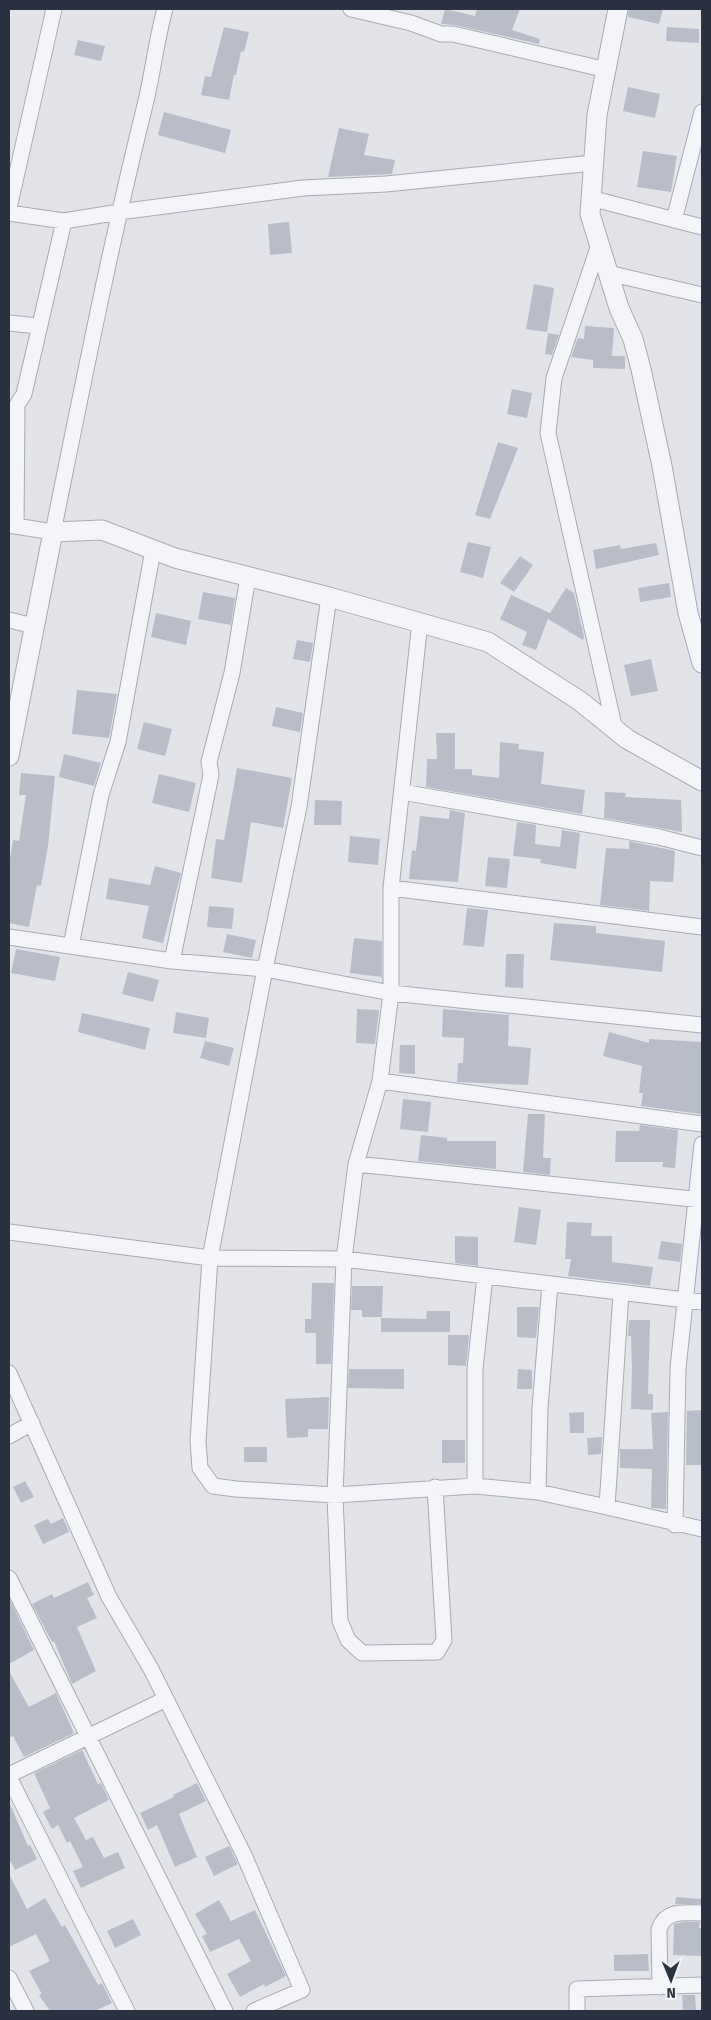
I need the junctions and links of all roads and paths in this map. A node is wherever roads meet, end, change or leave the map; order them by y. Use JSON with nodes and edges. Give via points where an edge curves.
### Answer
{"nodes":[{"id":1,"x":54,"y":9,"type":"edge"},
{"id":2,"x":165,"y":9,"type":"edge"},
{"id":3,"x":351,"y":9,"type":"edge"},
{"id":4,"x":618,"y":9,"type":"edge"},
{"id":5,"x":606,"y":70,"type":"junction"},
{"id":6,"x":702,"y":112,"type":"edge"},
{"id":7,"x":593,"y":163,"type":"junction"},
{"id":8,"x":590,"y":198,"type":"junction"},
{"id":9,"x":9,"y":208,"type":"edge"},
{"id":10,"x":119,"y":212,"type":"junction"},
{"id":11,"x":9,"y":213,"type":"edge"},
{"id":12,"x":674,"y":220,"type":"junction"},
{"id":13,"x":64,"y":221,"type":"junction"},
{"id":14,"x":702,"y":227,"type":"edge"},
{"id":15,"x":599,"y":245,"type":"junction"},
{"id":16,"x":608,"y":273,"type":"junction"},
{"id":17,"x":702,"y":295,"type":"edge"},
{"id":18,"x":9,"y":323,"type":"edge"},
{"id":19,"x":38,"y":326,"type":"junction"},
{"id":20,"x":13,"y":405,"type":"edge"},
{"id":21,"x":12,"y":525,"type":"edge"},
{"id":22,"x":53,"y":532,"type":"junction"},
{"id":23,"x":153,"y":550,"type":"junction"},
{"id":24,"x":248,"y":576,"type":"junction"},
{"id":25,"x":329,"y":597,"type":"junction"},
{"id":26,"x":9,"y":620,"type":"edge"},
{"id":27,"x":420,"y":622,"type":"junction"},
{"id":28,"x":34,"y":626,"type":"junction"},
{"id":29,"x":702,"y":663,"type":"edge"},
{"id":30,"x":12,"y":715,"type":"edge"},
{"id":31,"x":615,"y":730,"type":"junction"},
{"id":32,"x":9,"y":756,"type":"edge"},
{"id":33,"x":702,"y":782,"type":"edge"},
{"id":34,"x":402,"y":792,"type":"junction"},
{"id":35,"x":702,"y":848,"type":"edge"},
{"id":36,"x":392,"y":888,"type":"junction"},
{"id":37,"x":702,"y":928,"type":"edge"},
{"id":38,"x":9,"y":937,"type":"edge"},
{"id":39,"x":71,"y":946,"type":"junction"},
{"id":40,"x":172,"y":960,"type":"junction"},
{"id":41,"x":265,"y":969,"type":"junction"},
{"id":42,"x":391,"y":993,"type":"junction"},
{"id":43,"x":702,"y":1025,"type":"edge"},
{"id":44,"x":380,"y":1080,"type":"junction"},
{"id":45,"x":702,"y":1124,"type":"edge"},
{"id":46,"x":702,"y":1144,"type":"edge"},
{"id":47,"x":356,"y":1164,"type":"junction"},
{"id":48,"x":699,"y":1200,"type":"edge"},
{"id":49,"x":9,"y":1232,"type":"edge"},
{"id":50,"x":210,"y":1258,"type":"junction"},
{"id":51,"x":344,"y":1258,"type":"junction"},
{"id":52,"x":485,"y":1276,"type":"junction"},
{"id":53,"x":550,"y":1284,"type":"junction"},
{"id":54,"x":621,"y":1293,"type":"junction"},
{"id":55,"x":686,"y":1300,"type":"junction"},
{"id":56,"x":702,"y":1302,"type":"edge"},
{"id":57,"x":9,"y":1372,"type":"edge"},
{"id":58,"x":30,"y":1419,"type":"junction"},
{"id":59,"x":9,"y":1425,"type":"edge"},
{"id":60,"x":9,"y":1436,"type":"edge"},
{"id":61,"x":475,"y":1486,"type":"junction"},
{"id":62,"x":435,"y":1487,"type":"junction"},
{"id":63,"x":538,"y":1492,"type":"junction"},
{"id":64,"x":335,"y":1495,"type":"junction"},
{"id":65,"x":607,"y":1507,"type":"junction"},
{"id":66,"x":675,"y":1524,"type":"junction"},
{"id":67,"x":702,"y":1529,"type":"edge"},
{"id":68,"x":9,"y":1578,"type":"edge"},
{"id":69,"x":166,"y":1699,"type":"junction"},
{"id":70,"x":88,"y":1737,"type":"junction"},
{"id":71,"x":9,"y":1776,"type":"edge"},
{"id":72,"x":702,"y":1912,"type":"edge"},
{"id":73,"x":9,"y":1978,"type":"edge"},
{"id":74,"x":702,"y":1985,"type":"edge"},
{"id":75,"x":660,"y":1987,"type":"junction"},
{"id":76,"x":258,"y":2010,"type":"edge"},
{"id":77,"x":26,"y":2011,"type":"edge"},
{"id":78,"x":127,"y":2011,"type":"edge"},
{"id":79,"x":225,"y":2011,"type":"edge"},
{"id":80,"x":578,"y":2011,"type":"edge"}],
"edges":[{"from":1,"to":9,"type":"street"},
{"from":2,"to":10,"type":"street","via":[[156,40],[154,69]]},
{"from":3,"to":5,"type":"street","via":[[411,23],[441,34],[453,34]]},
{"from":4,"to":5,"type":"street"},
{"from":5,"to":7,"type":"street","via":[[597,115]]},
{"from":6,"to":12,"type":"street"},
{"from":7,"to":8,"type":"street"},
{"from":7,"to":10,"type":"street","via":[[386,184],[303,188]]},
{"from":8,"to":12,"type":"street"},
{"from":8,"to":15,"type":"street","via":[[590,214]]},
{"from":10,"to":13,"type":"street"},
{"from":10,"to":22,"type":"street"},
{"from":11,"to":13,"type":"street"},
{"from":12,"to":14,"type":"street"},
{"from":13,"to":19,"type":"street"},
{"from":15,"to":16,"type":"street"},
{"from":15,"to":31,"type":"street","via":[[554,378],[548,433]]},
{"from":16,"to":17,"type":"street"},
{"from":16,"to":29,"type":"street","via":[[633,339],[662,466],[688,613]]},
{"from":18,"to":19,"type":"street"},
{"from":19,"to":20,"type":"street","via":[[24,394]]},
{"from":20,"to":21,"type":"street"},
{"from":21,"to":22,"type":"street"},
{"from":22,"to":23,"type":"street","via":[[102,530]]},
{"from":22,"to":28,"type":"street"},
{"from":23,"to":24,"type":"street"},
{"from":23,"to":39,"type":"street","via":[[118,742],[101,795]]},
{"from":24,"to":25,"type":"street"},
{"from":24,"to":40,"type":"street","via":[[232,673],[209,762],[211,775]]},
{"from":25,"to":27,"type":"street"},
{"from":25,"to":41,"type":"street","via":[[299,807]]},
{"from":26,"to":28,"type":"street"},
{"from":27,"to":31,"type":"street","via":[[488,642],[580,701]]},
{"from":27,"to":34,"type":"street"},
{"from":28,"to":30,"type":"street"},
{"from":30,"to":32,"type":"street"},
{"from":31,"to":33,"type":"street"},
{"from":34,"to":35,"type":"street","via":[[659,837]]},
{"from":34,"to":36,"type":"street"},
{"from":36,"to":37,"type":"street"},
{"from":36,"to":42,"type":"street"},
{"from":38,"to":39,"type":"street"},
{"from":39,"to":40,"type":"street"},
{"from":40,"to":41,"type":"street"},
{"from":41,"to":42,"type":"street"},
{"from":41,"to":50,"type":"street"},
{"from":42,"to":43,"type":"street"},
{"from":42,"to":44,"type":"street"},
{"from":44,"to":45,"type":"street"},
{"from":44,"to":47,"type":"street"},
{"from":46,"to":48,"type":"street"},
{"from":47,"to":48,"type":"street"},
{"from":47,"to":51,"type":"street"},
{"from":48,"to":55,"type":"street"},
{"from":49,"to":50,"type":"street"},
{"from":50,"to":51,"type":"street"},
{"from":50,"to":64,"type":"street","via":[[198,1441],[200,1468],[213,1486]]},
{"from":51,"to":52,"type":"street"},
{"from":51,"to":64,"type":"street"},
{"from":52,"to":53,"type":"street"},
{"from":52,"to":61,"type":"street","via":[[475,1369]]},
{"from":53,"to":54,"type":"street"},
{"from":53,"to":63,"type":"street","via":[[540,1408]]},
{"from":54,"to":55,"type":"street"},
{"from":54,"to":65,"type":"street"},
{"from":55,"to":56,"type":"street"},
{"from":55,"to":66,"type":"street","via":[[678,1368]]},
{"from":57,"to":58,"type":"street"},
{"from":58,"to":59,"type":"street"},
{"from":58,"to":60,"type":"street"},
{"from":58,"to":69,"type":"street","via":[[109,1596]]},
{"from":61,"to":62,"type":"street"},
{"from":61,"to":63,"type":"street"},
{"from":62,"to":64,"type":"street"},
{"from":62,"to":64,"type":"street","via":[[444,1640],[437,1652],[362,1653],[348,1640],[340,1621]]},
{"from":63,"to":65,"type":"street"},
{"from":65,"to":66,"type":"street"},
{"from":66,"to":67,"type":"street"},
{"from":68,"to":70,"type":"street"},
{"from":69,"to":70,"type":"street"},
{"from":69,"to":76,"type":"street","via":[[244,1855],[302,1990]]},
{"from":70,"to":71,"type":"street"},
{"from":70,"to":79,"type":"street"},
{"from":71,"to":78,"type":"street"},
{"from":72,"to":75,"type":"street","via":[[673,1913],[662,1920],[659,1929]]},
{"from":73,"to":77,"type":"street"},
{"from":74,"to":75,"type":"street"},
{"from":75,"to":80,"type":"street","via":[[577,1989]]}]}
